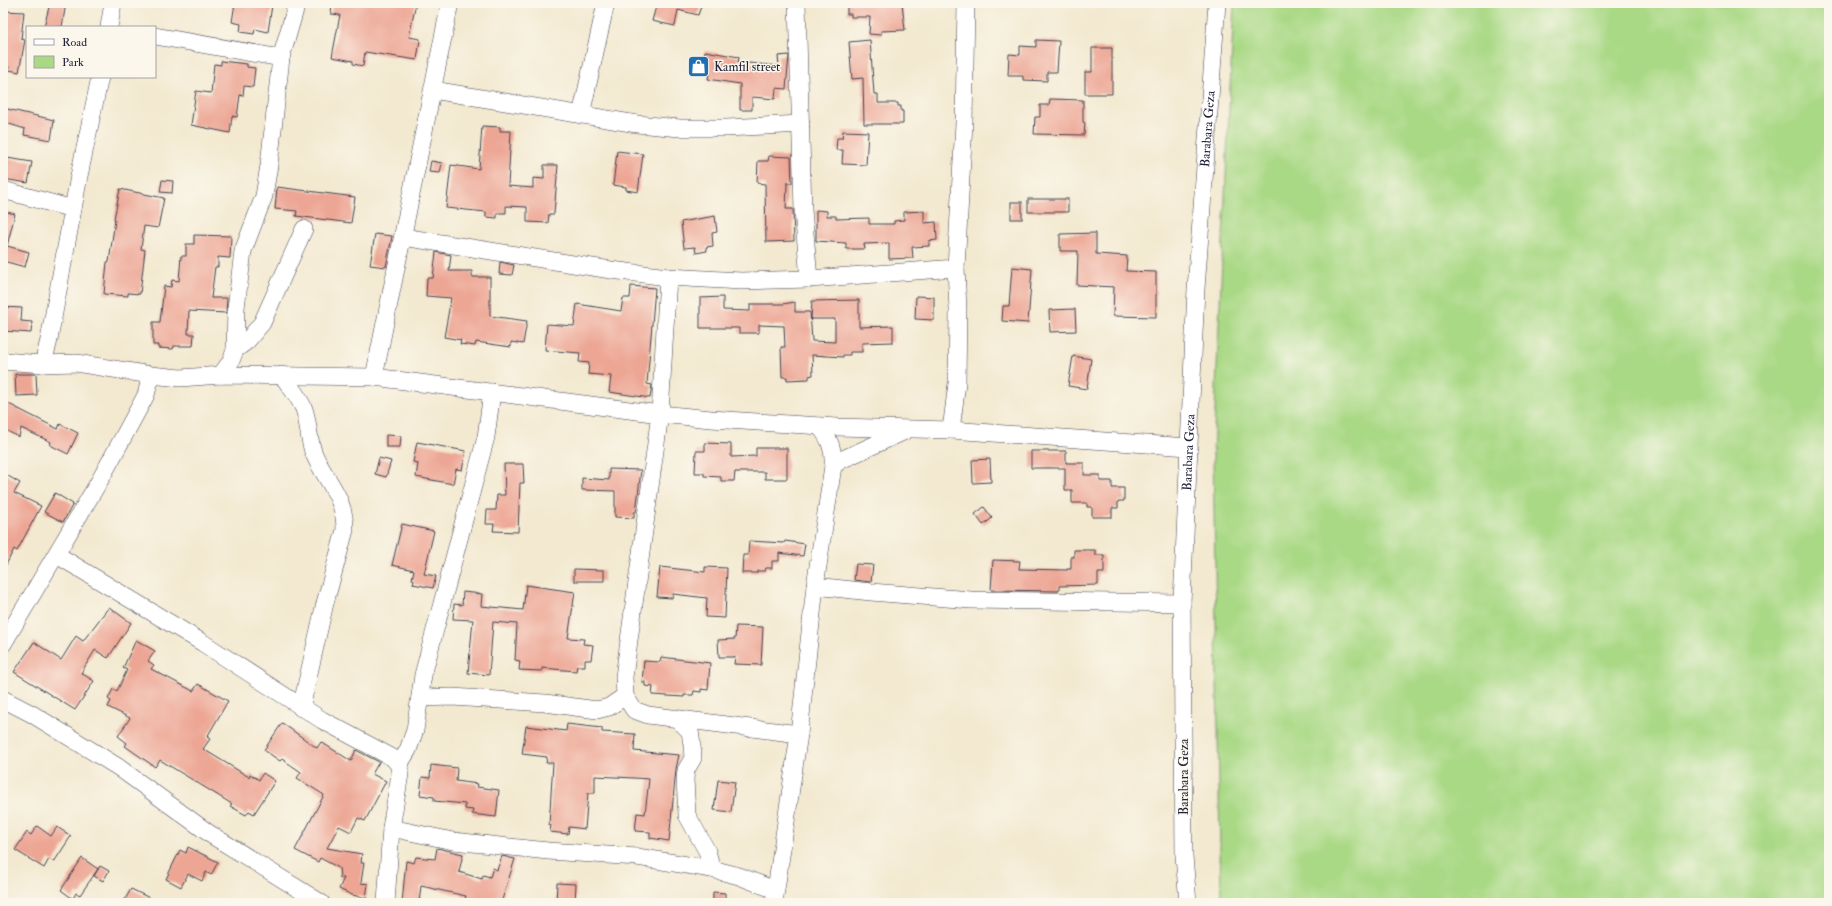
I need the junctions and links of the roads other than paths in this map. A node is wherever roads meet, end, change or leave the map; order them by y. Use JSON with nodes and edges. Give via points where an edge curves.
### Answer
{"nodes":[{"id":1,"x":114,"y":3,"type":"edge"},
{"id":2,"x":298,"y":3,"type":"edge"},
{"id":3,"x":450,"y":3,"type":"edge"},
{"id":4,"x":606,"y":3,"type":"edge"},
{"id":5,"x":797,"y":3,"type":"edge"},
{"id":6,"x":966,"y":3,"type":"edge"},
{"id":7,"x":1217,"y":3,"type":"edge"},
{"id":8,"x":109,"y":26,"type":"edge"},
{"id":9,"x":156,"y":36,"type":"edge"},
{"id":10,"x":281,"y":58,"type":"junction"},
{"id":11,"x":100,"y":78,"type":"edge"},
{"id":12,"x":433,"y":90,"type":"junction"},
{"id":13,"x":581,"y":115,"type":"junction"},
{"id":14,"x":801,"y":124,"type":"junction"},
{"id":15,"x":3,"y":190,"type":"edge"},
{"id":16,"x":74,"y":209,"type":"junction"},
{"id":17,"x":304,"y":229,"type":"dead end"},
{"id":18,"x":403,"y":236,"type":"junction"},
{"id":19,"x":956,"y":268,"type":"junction"},
{"id":20,"x":668,"y":277,"type":"junction"},
{"id":21,"x":809,"y":279,"type":"junction"},
{"id":22,"x":235,"y":350,"type":"junction"},
{"id":23,"x":3,"y":361,"type":"edge"},
{"id":24,"x":43,"y":364,"type":"junction"},
{"id":25,"x":151,"y":375,"type":"junction"},
{"id":26,"x":221,"y":375,"type":"junction"},
{"id":27,"x":282,"y":375,"type":"junction"},
{"id":28,"x":374,"y":376,"type":"junction"},
{"id":29,"x":492,"y":392,"type":"junction"},
{"id":30,"x":660,"y":414,"type":"junction"},
{"id":31,"x":819,"y":426,"type":"junction"},
{"id":32,"x":912,"y":429,"type":"junction"},
{"id":33,"x":952,"y":430,"type":"junction"},
{"id":34,"x":1188,"y":447,"type":"junction"},
{"id":35,"x":833,"y":466,"type":"junction"},
{"id":36,"x":57,"y":555,"type":"junction"},
{"id":37,"x":815,"y":586,"type":"junction"},
{"id":38,"x":1182,"y":604,"type":"junction"},
{"id":39,"x":3,"y":644,"type":"edge"},
{"id":40,"x":625,"y":696,"type":"junction"},
{"id":41,"x":420,"y":698,"type":"junction"},
{"id":42,"x":3,"y":699,"type":"edge"},
{"id":43,"x":301,"y":708,"type":"junction"},
{"id":44,"x":676,"y":718,"type":"junction"},
{"id":45,"x":799,"y":734,"type":"junction"},
{"id":46,"x":399,"y":765,"type":"junction"},
{"id":47,"x":391,"y":828,"type":"junction"},
{"id":48,"x":712,"y":869,"type":"junction"},
{"id":49,"x":774,"y":896,"type":"edge"},
{"id":50,"x":321,"y":903,"type":"edge"},
{"id":51,"x":386,"y":903,"type":"edge"},
{"id":52,"x":1188,"y":903,"type":"edge"}],
"edges":[{"from":1,"to":8,"type":"street"},
{"from":2,"to":10,"type":"street"},
{"from":3,"to":12,"type":"street"},
{"from":4,"to":13,"type":"street"},
{"from":5,"to":14,"type":"street"},
{"from":6,"to":19,"type":"street","via":[[964,123]]},
{"from":7,"to":34,"type":"street","name":"Barabara Geza"},
{"from":9,"to":10,"type":"street"},
{"from":10,"to":22,"type":"street","via":[[264,196],[243,251],[239,276]]},
{"from":11,"to":16,"type":"street"},
{"from":12,"to":13,"type":"street"},
{"from":12,"to":18,"type":"street"},
{"from":13,"to":14,"type":"street","via":[[680,128]]},
{"from":14,"to":21,"type":"street","via":[[803,210]]},
{"from":15,"to":16,"type":"street"},
{"from":16,"to":24,"type":"street"},
{"from":17,"to":22,"type":"street","via":[[262,323],[247,342]]},
{"from":18,"to":20,"type":"street"},
{"from":18,"to":28,"type":"street"},
{"from":19,"to":21,"type":"street"},
{"from":19,"to":33,"type":"street","via":[[957,383]]},
{"from":20,"to":21,"type":"street","via":[[741,281]]},
{"from":20,"to":30,"type":"street"},
{"from":22,"to":26,"type":"street"},
{"from":23,"to":24,"type":"street"},
{"from":24,"to":25,"type":"street","via":[[76,363]]},
{"from":25,"to":26,"type":"street","via":[[180,378]]},
{"from":25,"to":36,"type":"street","via":[[146,395]]},
{"from":26,"to":27,"type":"street"},
{"from":27,"to":28,"type":"street"},
{"from":27,"to":43,"type":"street","via":[[304,409],[314,454],[337,494],[345,518],[345,530],[325,602]]},
{"from":28,"to":29,"type":"street"},
{"from":29,"to":30,"type":"street"},
{"from":29,"to":41,"type":"street","via":[[486,437],[423,675]]},
{"from":30,"to":31,"type":"street"},
{"from":30,"to":40,"type":"street","via":[[624,677]]},
{"from":31,"to":32,"type":"street"},
{"from":31,"to":35,"type":"street","via":[[831,443]]},
{"from":32,"to":33,"type":"street"},
{"from":32,"to":35,"type":"street","via":[[892,436]]},
{"from":33,"to":34,"type":"street"},
{"from":34,"to":38,"type":"street","name":"Barabara Geza"},
{"from":35,"to":37,"type":"street"},
{"from":36,"to":39,"type":"street"},
{"from":36,"to":43,"type":"street","via":[[203,643]]},
{"from":37,"to":38,"type":"street","via":[[971,600]]},
{"from":37,"to":45,"type":"street"},
{"from":38,"to":52,"type":"street","name":"Barabara Geza","via":[[1184,856]]},
{"from":40,"to":41,"type":"street","via":[[610,707],[597,710],[545,703],[452,697]]},
{"from":40,"to":44,"type":"street","via":[[634,710],[648,715]]},
{"from":41,"to":46,"type":"street","via":[[415,730]]},
{"from":42,"to":50,"type":"street","via":[[118,767],[210,834]]},
{"from":43,"to":46,"type":"street","via":[[386,753]]},
{"from":44,"to":45,"type":"street"},
{"from":44,"to":48,"type":"street","via":[[690,731],[692,745],[693,758],[686,770],[685,779],[687,815],[707,851]]},
{"from":45,"to":49,"type":"street"},
{"from":46,"to":47,"type":"street","via":[[400,774]]},
{"from":47,"to":48,"type":"street","via":[[453,841],[637,857]]},
{"from":47,"to":51,"type":"street"},
{"from":48,"to":49,"type":"street","via":[[739,876]]}]}
